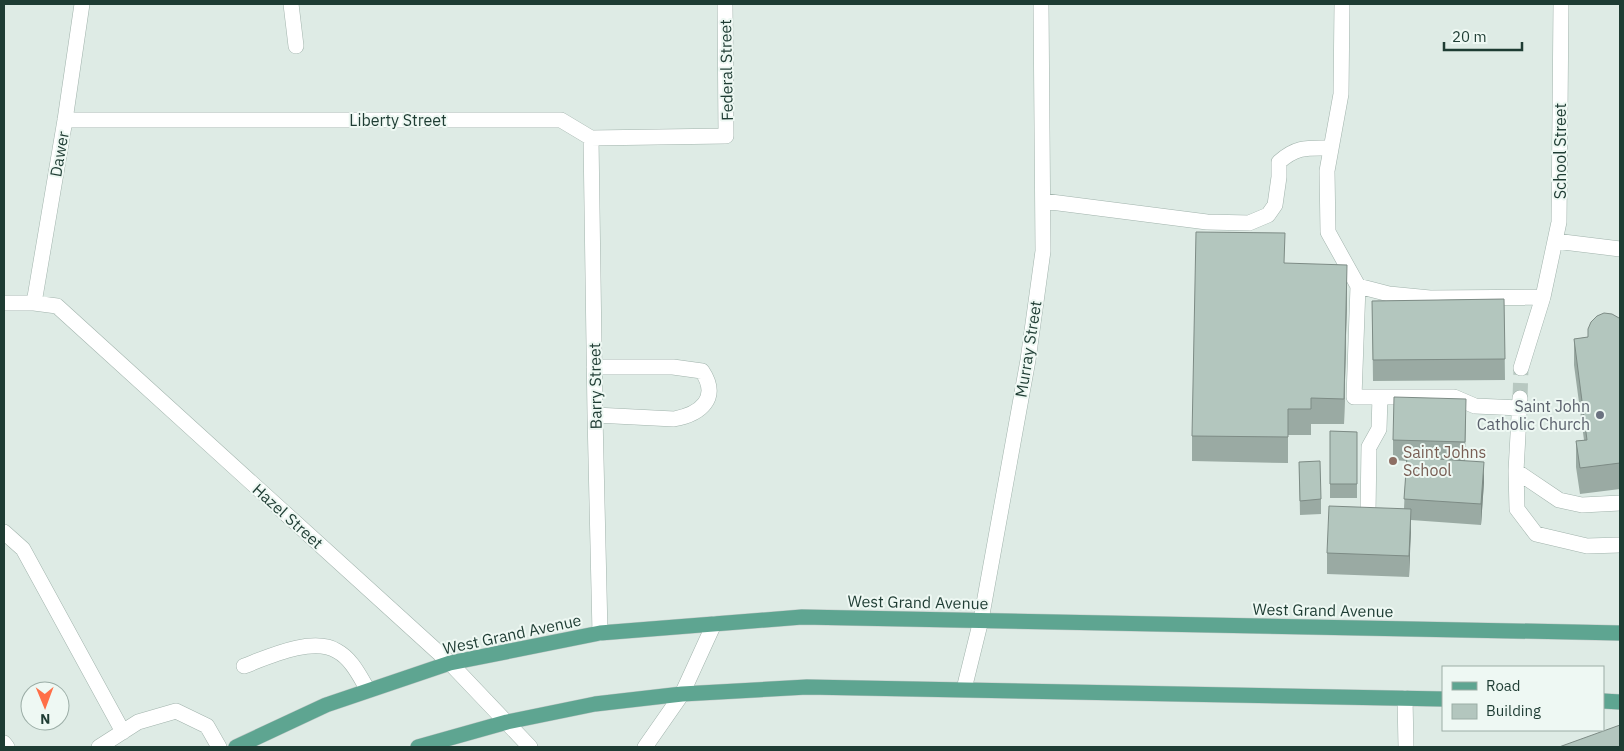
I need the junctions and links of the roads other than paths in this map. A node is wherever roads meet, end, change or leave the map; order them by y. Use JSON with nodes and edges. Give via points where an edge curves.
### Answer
{"nodes":[{"id":1,"x":82,"y":4,"type":"edge"},
{"id":2,"x":291,"y":4,"type":"edge"},
{"id":3,"x":725,"y":4,"type":"edge"},
{"id":4,"x":1041,"y":4,"type":"edge"},
{"id":5,"x":1342,"y":4,"type":"edge"},
{"id":6,"x":1561,"y":4,"type":"edge"},
{"id":7,"x":296,"y":46,"type":"dead end"},
{"id":8,"x":65,"y":120,"type":"junction"},
{"id":9,"x":591,"y":138,"type":"junction"},
{"id":10,"x":1331,"y":148,"type":"junction"},
{"id":11,"x":1043,"y":201,"type":"junction"},
{"id":12,"x":1555,"y":241,"type":"junction"},
{"id":13,"x":1620,"y":249,"type":"edge"},
{"id":14,"x":1358,"y":286,"type":"junction"},
{"id":15,"x":1542,"y":297,"type":"junction"},
{"id":16,"x":4,"y":303,"type":"edge"},
{"id":17,"x":34,"y":303,"type":"junction"},
{"id":18,"x":594,"y":367,"type":"junction"},
{"id":19,"x":1521,"y":368,"type":"tunnel mouth"},
{"id":20,"x":1380,"y":397,"type":"junction"},
{"id":21,"x":595,"y":415,"type":"junction"},
{"id":22,"x":1516,"y":471,"type":"junction"},
{"id":23,"x":1620,"y":503,"type":"edge"},
{"id":24,"x":1368,"y":513,"type":"edge"},
{"id":25,"x":4,"y":532,"type":"edge"},
{"id":26,"x":1620,"y":545,"type":"edge"},
{"id":27,"x":981,"y":620,"type":"junction"},
{"id":28,"x":714,"y":624,"type":"junction"},
{"id":29,"x":600,"y":633,"type":"junction"},
{"id":30,"x":1620,"y":633,"type":"edge"},
{"id":31,"x":450,"y":663,"type":"junction"},
{"id":32,"x":244,"y":666,"type":"dead end"},
{"id":33,"x":964,"y":689,"type":"junction"},
{"id":34,"x":368,"y":690,"type":"junction"},
{"id":35,"x":682,"y":694,"type":"junction"},
{"id":36,"x":1405,"y":698,"type":"junction"},
{"id":37,"x":1442,"y":699,"type":"edge"},
{"id":38,"x":1604,"y":701,"type":"edge"},
{"id":39,"x":1620,"y":702,"type":"edge"},
{"id":40,"x":507,"y":722,"type":"junction"},
{"id":41,"x":123,"y":732,"type":"junction"},
{"id":42,"x":4,"y":743,"type":"edge"},
{"id":43,"x":7,"y":747,"type":"edge"},
{"id":44,"x":99,"y":747,"type":"edge"},
{"id":45,"x":219,"y":747,"type":"edge"},
{"id":46,"x":236,"y":747,"type":"edge"},
{"id":47,"x":418,"y":747,"type":"edge"},
{"id":48,"x":530,"y":747,"type":"edge"},
{"id":49,"x":645,"y":747,"type":"edge"},
{"id":50,"x":1406,"y":747,"type":"edge"}],
"edges":[{"from":1,"to":8,"type":"street","name":"Dawer"},
{"from":2,"to":7,"type":"street"},
{"from":3,"to":9,"type":"street","name":"Federal Street","via":[[726,136]]},
{"from":4,"to":11,"type":"street","name":"Murray Street"},
{"from":5,"to":10,"type":"street","via":[[1341,94]]},
{"from":6,"to":12,"type":"street","name":"School Street","via":[[1559,222]]},
{"from":8,"to":9,"type":"street","name":"Liberty Street","via":[[561,120]]},
{"from":8,"to":17,"type":"street","name":"Dawer"},
{"from":9,"to":18,"type":"street","name":"Barry Street"},
{"from":10,"to":11,"type":"street","via":[[1290,152],[1279,162],[1275,205],[1268,214],[1249,223],[1207,222]]},
{"from":10,"to":14,"type":"street","via":[[1327,171],[1328,232]]},
{"from":11,"to":27,"type":"street","name":"Murray Street","via":[[1043,251],[1028,360]]},
{"from":12,"to":13,"type":"street"},
{"from":12,"to":15,"type":"street","name":"School Street"},
{"from":14,"to":15,"type":"street","via":[[1389,294],[1430,298]]},
{"from":14,"to":20,"type":"street","via":[[1354,397]]},
{"from":15,"to":19,"type":"street","name":"School Street"},
{"from":16,"to":17,"type":"street","name":"Hazel Street"},
{"from":17,"to":31,"type":"street","name":"Hazel Street","via":[[56,306]]},
{"from":18,"to":21,"type":"street","name":"Barry Street"},
{"from":18,"to":21,"type":"street","via":[[673,367],[702,371],[708,379],[710,395],[707,402],[687,417]]},
{"from":20,"to":22,"type":"street","via":[[1454,397],[1476,406],[1520,403]]},
{"from":20,"to":24,"type":"street","via":[[1379,429],[1369,447]]},
{"from":21,"to":29,"type":"street","name":"Barry Street"},
{"from":22,"to":23,"type":"street","via":[[1559,500],[1582,505]]},
{"from":22,"to":26,"type":"street","via":[[1517,509],[1536,534],[1587,546]]},
{"from":25,"to":41,"type":"street","via":[[23,549]]},
{"from":27,"to":28,"type":"main road","name":"West Grand Avenue","via":[[802,617]]},
{"from":27,"to":30,"type":"main road","name":"West Grand Avenue"},
{"from":27,"to":33,"type":"street","name":"Murray Street"},
{"from":28,"to":29,"type":"main road","name":"West Grand Avenue"},
{"from":28,"to":35,"type":"street"},
{"from":29,"to":31,"type":"main road","name":"West Grand Avenue"},
{"from":31,"to":34,"type":"main road","name":"West Grand Avenue"},
{"from":31,"to":40,"type":"street","name":"Hazel Street"},
{"from":32,"to":34,"type":"street","via":[[293,648],[321,646],[337,651],[354,667]]},
{"from":33,"to":35,"type":"main road","via":[[808,687]]},
{"from":33,"to":36,"type":"main road"},
{"from":34,"to":46,"type":"main road","name":"West Grand Avenue","via":[[326,704]]},
{"from":35,"to":40,"type":"main road","via":[[595,704]]},
{"from":35,"to":49,"type":"street"},
{"from":36,"to":37,"type":"main road"},
{"from":36,"to":50,"type":"street"},
{"from":38,"to":39,"type":"main road"},
{"from":40,"to":47,"type":"main road"},
{"from":40,"to":48,"type":"street","name":"Hazel Street"},
{"from":41,"to":44,"type":"street"},
{"from":41,"to":45,"type":"street","via":[[138,722],[176,712],[208,726]]},
{"from":42,"to":43,"type":"street"}]}
